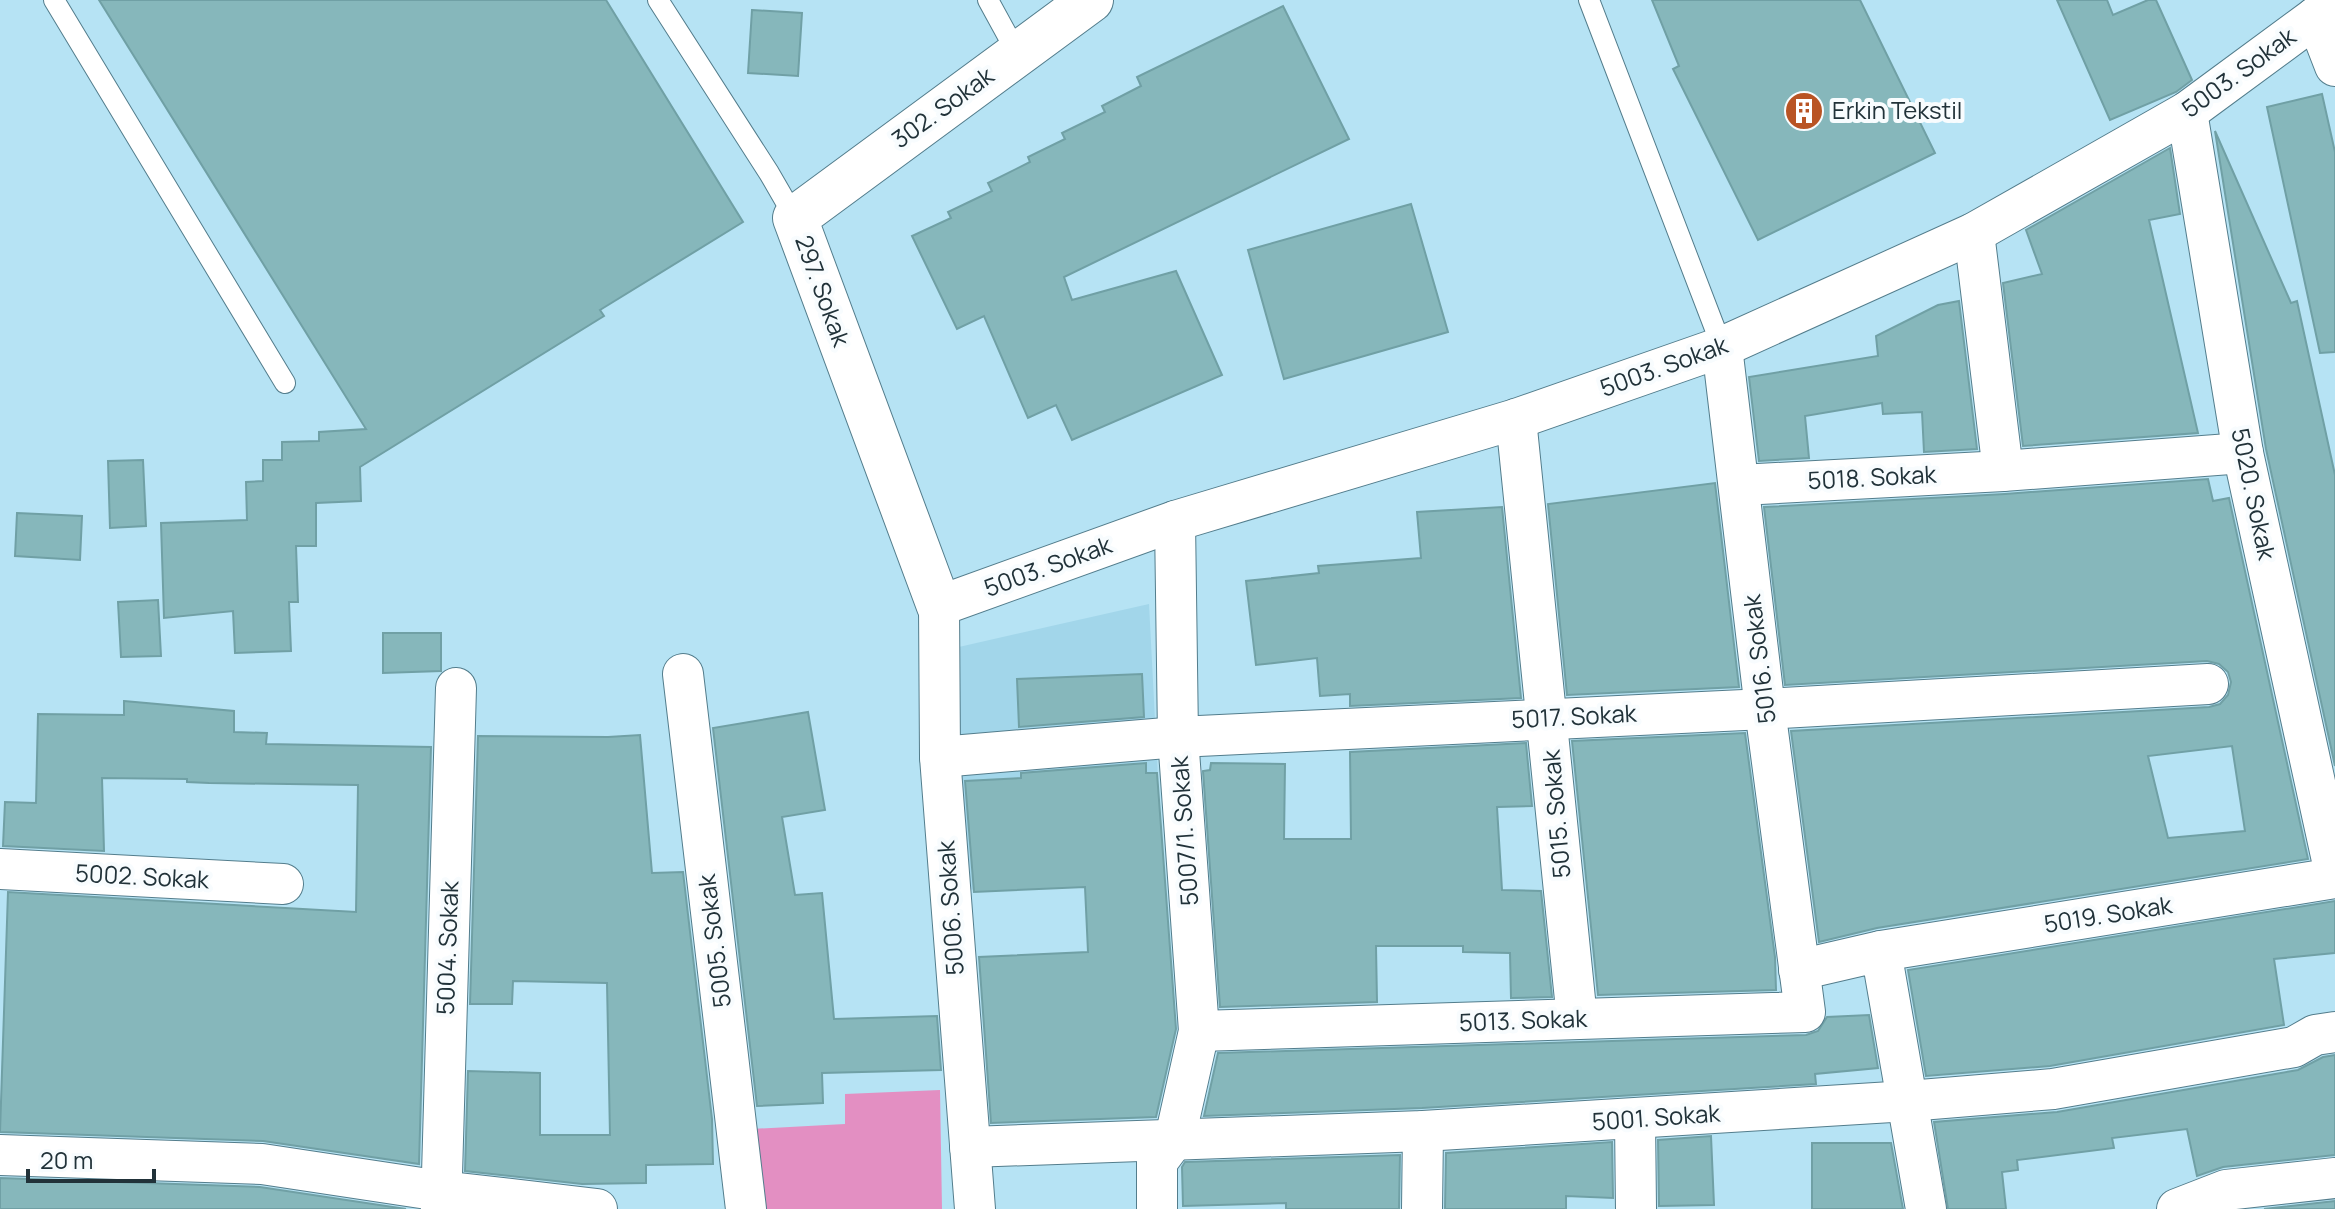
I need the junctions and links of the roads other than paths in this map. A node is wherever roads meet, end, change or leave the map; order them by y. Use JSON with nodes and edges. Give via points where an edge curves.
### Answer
{"nodes":[{"id":1,"x":54,"y":0,"type":"edge"},
{"id":2,"x":658,"y":0,"type":"edge"},
{"id":3,"x":988,"y":0,"type":"edge"},
{"id":4,"x":1091,"y":0,"type":"edge"},
{"id":5,"x":1589,"y":0,"type":"edge"},
{"id":6,"x":2326,"y":13,"type":"edge"},
{"id":7,"x":1017,"y":53,"type":"junction"},
{"id":8,"x":2335,"y":66,"type":"edge"},
{"id":9,"x":2187,"y":112,"type":"junction"},
{"id":10,"x":795,"y":218,"type":"junction"},
{"id":11,"x":1974,"y":233,"type":"junction"},
{"id":12,"x":1722,"y":347,"type":"junction"},
{"id":13,"x":285,"y":383,"type":"dead end"},
{"id":14,"x":1516,"y":419,"type":"junction"},
{"id":15,"x":2243,"y":453,"type":"junction"},
{"id":16,"x":2003,"y":471,"type":"junction"},
{"id":17,"x":1740,"y":485,"type":"junction"},
{"id":18,"x":1175,"y":521,"type":"junction"},
{"id":19,"x":939,"y":606,"type":"junction"},
{"id":20,"x":683,"y":674,"type":"dead end"},
{"id":21,"x":2208,"y":684,"type":"dead end"},
{"id":22,"x":456,"y":688,"type":"dead end"},
{"id":23,"x":1765,"y":709,"type":"junction"},
{"id":24,"x":1548,"y":718,"type":"junction"},
{"id":25,"x":1178,"y":737,"type":"junction"},
{"id":26,"x":940,"y":757,"type":"junction"},
{"id":27,"x":0,"y":869,"type":"edge"},
{"id":28,"x":2335,"y":876,"type":"edge"},
{"id":29,"x":283,"y":884,"type":"dead end"},
{"id":30,"x":1881,"y":951,"type":"junction"},
{"id":31,"x":1799,"y":970,"type":"junction"},
{"id":32,"x":1577,"y":1019,"type":"junction"},
{"id":33,"x":1199,"y":1031,"type":"junction"},
{"id":34,"x":2335,"y":1032,"type":"edge"},
{"id":35,"x":1908,"y":1101,"type":"junction"},
{"id":36,"x":1635,"y":1120,"type":"junction"},
{"id":37,"x":1423,"y":1131,"type":"junction"},
{"id":38,"x":1175,"y":1138,"type":"junction"},
{"id":39,"x":970,"y":1147,"type":"junction"},
{"id":40,"x":0,"y":1155,"type":"edge"},
{"id":41,"x":2335,"y":1178,"type":"edge"},
{"id":42,"x":441,"y":1200,"type":"edge"},
{"id":43,"x":597,"y":1209,"type":"edge"},
{"id":44,"x":746,"y":1209,"type":"edge"},
{"id":45,"x":975,"y":1209,"type":"edge"},
{"id":46,"x":1157,"y":1209,"type":"edge"},
{"id":47,"x":1422,"y":1209,"type":"edge"},
{"id":48,"x":1636,"y":1209,"type":"edge"},
{"id":49,"x":1926,"y":1209,"type":"edge"},
{"id":50,"x":2177,"y":1209,"type":"edge"}],
"edges":[{"from":1,"to":13,"type":"lane"},
{"from":2,"to":10,"type":"lane","name":"297. Sokak"},
{"from":3,"to":7,"type":"lane"},
{"from":4,"to":7,"type":"street","name":"302. Sokak"},
{"from":5,"to":12,"type":"lane"},
{"from":6,"to":8,"type":"street"},
{"from":6,"to":9,"type":"street","name":"5003. Sokak"},
{"from":7,"to":10,"type":"street","name":"302. Sokak"},
{"from":9,"to":11,"type":"street","name":"5003. Sokak"},
{"from":9,"to":15,"type":"street","name":"5020. Sokak"},
{"from":10,"to":19,"type":"street","name":"297. Sokak"},
{"from":11,"to":12,"type":"street","name":"5003. Sokak"},
{"from":11,"to":16,"type":"street"},
{"from":12,"to":14,"type":"street","name":"5003. Sokak"},
{"from":12,"to":17,"type":"street","name":"5016. Sokak"},
{"from":14,"to":18,"type":"street","name":"5003. Sokak"},
{"from":14,"to":24,"type":"street","name":"5015. Sokak"},
{"from":15,"to":16,"type":"street","name":"5018. Sokak"},
{"from":15,"to":28,"type":"street","name":"5020. Sokak"},
{"from":16,"to":17,"type":"street","name":"5018. Sokak"},
{"from":17,"to":23,"type":"street","name":"5016. Sokak"},
{"from":18,"to":19,"type":"street","name":"5003. Sokak"},
{"from":18,"to":25,"type":"street","name":"5007/1. Sokak"},
{"from":19,"to":26,"type":"street","name":"5006. Sokak"},
{"from":20,"to":44,"type":"street","name":"5005. Sokak"},
{"from":21,"to":23,"type":"street","name":"5017. Sokak"},
{"from":22,"to":42,"type":"street","name":"5004. Sokak"},
{"from":23,"to":24,"type":"street","name":"5017. Sokak"},
{"from":23,"to":31,"type":"street","name":"5016. Sokak"},
{"from":24,"to":25,"type":"street","name":"5017. Sokak"},
{"from":24,"to":32,"type":"street","name":"5015. Sokak"},
{"from":25,"to":26,"type":"street","name":"5017. Sokak"},
{"from":25,"to":33,"type":"street","name":"5007/1. Sokak"},
{"from":26,"to":39,"type":"street","name":"5006. Sokak"},
{"from":27,"to":29,"type":"street","name":"5002. Sokak"},
{"from":28,"to":30,"type":"street","name":"5019. Sokak"},
{"from":30,"to":31,"type":"street","name":"5019. Sokak"},
{"from":30,"to":35,"type":"street"},
{"from":31,"to":32,"type":"street","name":"5013. Sokak","via":[[1805,1012]]},
{"from":32,"to":33,"type":"street","name":"5013. Sokak"},
{"from":33,"to":38,"type":"street","name":"5007/1. Sokak"},
{"from":34,"to":35,"type":"street","name":"5001. Sokak","via":[[2315,1035],[2294,1047],[2053,1089]]},
{"from":35,"to":36,"type":"street","name":"5001. Sokak"},
{"from":35,"to":49,"type":"street"},
{"from":36,"to":37,"type":"street","name":"5001. Sokak"},
{"from":36,"to":48,"type":"street"},
{"from":37,"to":38,"type":"street","name":"5001. Sokak"},
{"from":37,"to":47,"type":"street"},
{"from":38,"to":39,"type":"street","name":"5001. Sokak"},
{"from":38,"to":46,"type":"street","name":"5007/1. Sokak","via":[[1157,1162]]},
{"from":39,"to":45,"type":"street","name":"5006. Sokak"},
{"from":40,"to":42,"type":"street","via":[[262,1164]]},
{"from":41,"to":50,"type":"street","via":[[2226,1190]]},
{"from":42,"to":43,"type":"street"}]}
